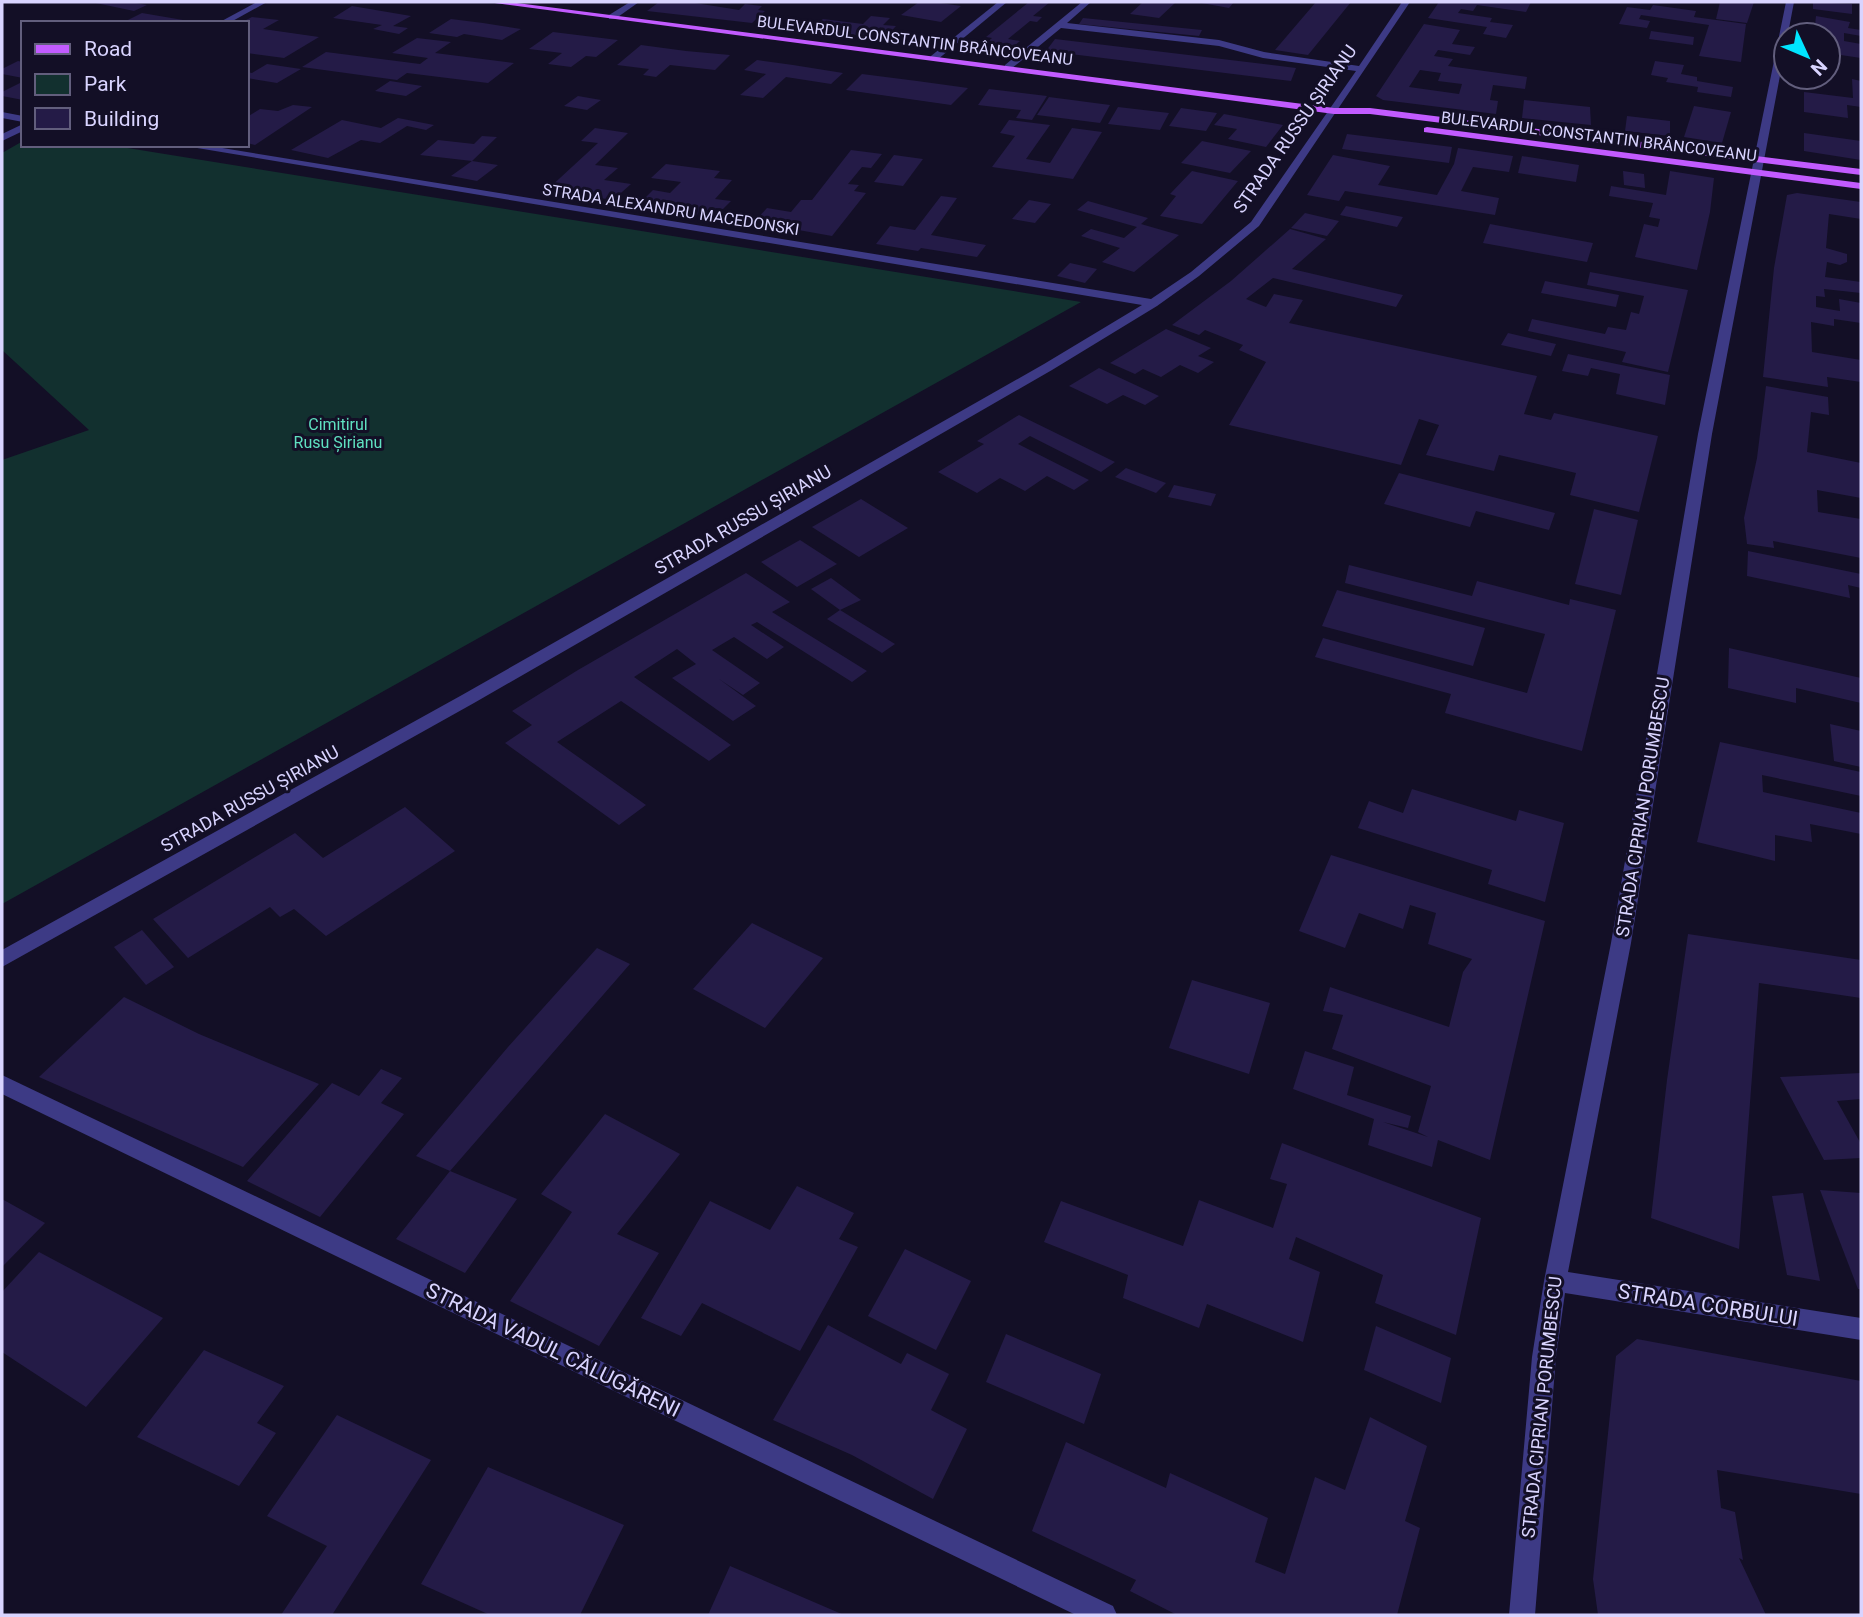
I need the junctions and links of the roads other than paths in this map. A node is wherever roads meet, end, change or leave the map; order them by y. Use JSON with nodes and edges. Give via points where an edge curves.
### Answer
{"nodes":[{"id":1,"x":263,"y":2,"type":"edge"},
{"id":2,"x":491,"y":2,"type":"edge"},
{"id":3,"x":635,"y":2,"type":"edge"},
{"id":4,"x":1003,"y":2,"type":"edge"},
{"id":5,"x":1087,"y":2,"type":"edge"},
{"id":6,"x":1406,"y":2,"type":"edge"},
{"id":7,"x":1790,"y":2,"type":"edge"},
{"id":8,"x":612,"y":17,"type":"junction"},
{"id":9,"x":226,"y":21,"type":"edge"},
{"id":10,"x":1059,"y":25,"type":"junction"},
{"id":11,"x":934,"y":58,"type":"junction"},
{"id":12,"x":1008,"y":67,"type":"junction"},
{"id":13,"x":1361,"y":69,"type":"junction"},
{"id":14,"x":1335,"y":111,"type":"junction"},
{"id":15,"x":2,"y":116,"type":"edge"},
{"id":16,"x":21,"y":119,"type":"edge"},
{"id":17,"x":21,"y":128,"type":"edge"},
{"id":18,"x":2,"y":138,"type":"edge"},
{"id":19,"x":196,"y":147,"type":"edge"},
{"id":20,"x":1759,"y":160,"type":"junction"},
{"id":21,"x":1861,"y":172,"type":"edge"},
{"id":22,"x":1757,"y":173,"type":"junction"},
{"id":23,"x":1861,"y":186,"type":"edge"},
{"id":24,"x":1153,"y":303,"type":"junction"},
{"id":25,"x":2,"y":960,"type":"edge"},
{"id":26,"x":2,"y":1084,"type":"edge"},
{"id":27,"x":1555,"y":1281,"type":"junction"},
{"id":28,"x":1861,"y":1329,"type":"edge"},
{"id":29,"x":1104,"y":1615,"type":"edge"},
{"id":30,"x":1522,"y":1615,"type":"edge"}],
"edges":[{"from":1,"to":9,"type":"street"},
{"from":2,"to":8,"type":"main road","name":"BULEVARDUL CONSTANTIN BRÂNCOVEANU"},
{"from":3,"to":8,"type":"street"},
{"from":4,"to":11,"type":"street"},
{"from":5,"to":10,"type":"street"},
{"from":6,"to":13,"type":"street","name":"STRADA RUSSU ȘIRIANU"},
{"from":7,"to":20,"type":"street","name":"STRADA CIPRIAN PORUMBESCU"},
{"from":8,"to":11,"type":"main road","name":"BULEVARDUL CONSTANTIN BRÂNCOVEANU"},
{"from":10,"to":12,"type":"street"},
{"from":10,"to":13,"type":"street","via":[[1219,43],[1262,55]]},
{"from":11,"to":12,"type":"main road","name":"BULEVARDUL CONSTANTIN BRÂNCOVEANU"},
{"from":12,"to":14,"type":"main road","name":"BULEVARDUL CONSTANTIN BRÂNCOVEANU"},
{"from":13,"to":14,"type":"street","name":"STRADA RUSSU ȘIRIANU"},
{"from":14,"to":20,"type":"main road","name":"BULEVARDUL CONSTANTIN BRÂNCOVEANU","via":[[1370,111]]},
{"from":14,"to":22,"type":"main road","name":"BULEVARDUL CONSTANTIN BRÂNCOVEANU","via":[[1364,121]]},
{"from":14,"to":24,"type":"street","name":"STRADA RUSSU ȘIRIANU","via":[[1255,224]]},
{"from":15,"to":16,"type":"street"},
{"from":17,"to":18,"type":"street"},
{"from":19,"to":24,"type":"street","name":"STRADA ALEXANDRU MACEDONSKI"},
{"from":20,"to":21,"type":"main road","name":"BULEVARDUL CONSTANTIN BRÂNCOVEANU"},
{"from":20,"to":22,"type":"street","name":"STRADA CIPRIAN PORUMBESCU"},
{"from":22,"to":23,"type":"main road","name":"BULEVARDUL CONSTANTIN BRÂNCOVEANU"},
{"from":22,"to":27,"type":"street","name":"STRADA CIPRIAN PORUMBESCU","via":[[1705,433],[1621,943]]},
{"from":24,"to":25,"type":"street","name":"STRADA RUSSU ȘIRIANU","via":[[527,665]]},
{"from":26,"to":29,"type":"street","name":"STRADA VADUL CĂLUGĂRENI"},
{"from":27,"to":28,"type":"street","name":"STRADA CORBULUI"},
{"from":27,"to":30,"type":"street","name":"STRADA CIPRIAN PORUMBESCU"}]}
